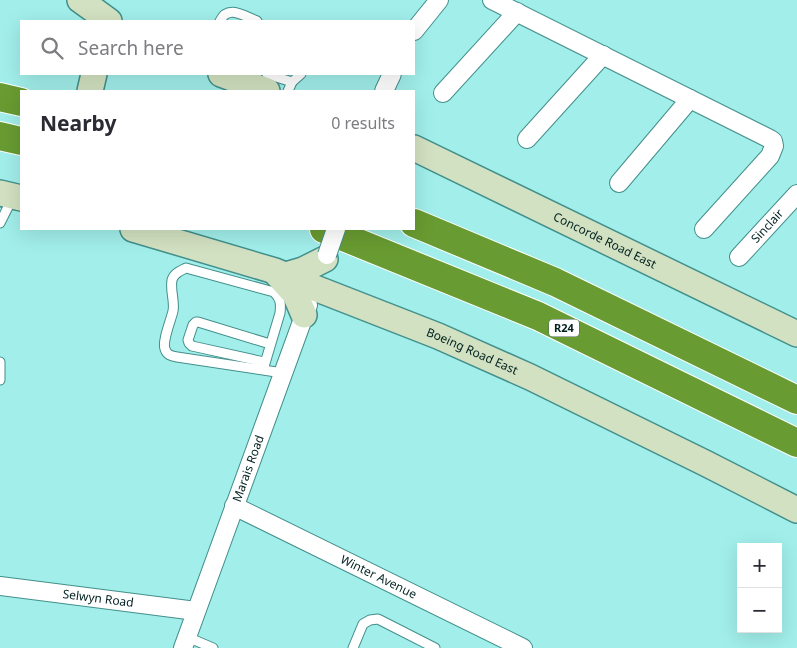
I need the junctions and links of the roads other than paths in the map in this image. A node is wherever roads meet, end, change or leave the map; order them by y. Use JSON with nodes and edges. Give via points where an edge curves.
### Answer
{"nodes":[{"id":1,"x":64,"y":0,"type":"edge"},
{"id":2,"x":80,"y":0,"type":"edge"},
{"id":3,"x":439,"y":0,"type":"edge"},
{"id":4,"x":492,"y":0,"type":"edge"},
{"id":5,"x":517,"y":12,"type":"junction"},
{"id":6,"x":76,"y":20,"type":"edge"},
{"id":7,"x":108,"y":20,"type":"edge"},
{"id":8,"x":221,"y":20,"type":"edge"},
{"id":9,"x":254,"y":20,"type":"edge"},
{"id":10,"x":415,"y":30,"type":"edge"},
{"id":11,"x":603,"y":55,"type":"junction"},
{"id":12,"x":224,"y":75,"type":"edge"},
{"id":13,"x":269,"y":75,"type":"edge"},
{"id":14,"x":300,"y":75,"type":"edge"},
{"id":15,"x":392,"y":75,"type":"edge"},
{"id":16,"x":290,"y":87,"type":"edge"},
{"id":17,"x":264,"y":90,"type":"edge"},
{"id":18,"x":384,"y":90,"type":"edge"},
{"id":19,"x":444,"y":93,"type":"dead end"},
{"id":20,"x":0,"y":97,"type":"edge"},
{"id":21,"x":690,"y":99,"type":"junction"},
{"id":22,"x":20,"y":102,"type":"edge"},
{"id":23,"x":0,"y":136,"type":"edge"},
{"id":24,"x":528,"y":138,"type":"dead end"},
{"id":25,"x":20,"y":141,"type":"edge"},
{"id":26,"x":417,"y":148,"type":"edge"},
{"id":27,"x":619,"y":183,"type":"dead end"},
{"id":28,"x":11,"y":193,"type":"edge"},
{"id":29,"x":797,"y":194,"type":"edge"},
{"id":30,"x":415,"y":222,"type":"edge"},
{"id":31,"x":0,"y":223,"type":"edge"},
{"id":32,"x":704,"y":229,"type":"dead end"},
{"id":33,"x":136,"y":230,"type":"edge"},
{"id":34,"x":336,"y":230,"type":"edge"},
{"id":35,"x":325,"y":252,"type":"edge"},
{"id":36,"x":739,"y":257,"type":"dead end"},
{"id":37,"x":280,"y":273,"type":"junction"},
{"id":38,"x":315,"y":288,"type":"junction"},
{"id":39,"x":342,"y":298,"type":"junction"},
{"id":40,"x":304,"y":315,"type":"junction"},
{"id":41,"x":797,"y":334,"type":"edge"},
{"id":42,"x":270,"y":344,"type":"junction"},
{"id":43,"x":0,"y":362,"type":"edge"},
{"id":44,"x":263,"y":366,"type":"junction"},
{"id":45,"x":283,"y":372,"type":"junction"},
{"id":46,"x":0,"y":380,"type":"edge"},
{"id":47,"x":797,"y":400,"type":"edge"},
{"id":48,"x":797,"y":443,"type":"edge"},
{"id":49,"x":234,"y":506,"type":"junction"},
{"id":50,"x":797,"y":510,"type":"edge"},
{"id":51,"x":0,"y":586,"type":"edge"},
{"id":52,"x":196,"y":611,"type":"junction"},
{"id":53,"x":185,"y":642,"type":"edge"},
{"id":54,"x":213,"y":648,"type":"edge"},
{"id":55,"x":353,"y":648,"type":"edge"},
{"id":56,"x":435,"y":648,"type":"edge"},
{"id":57,"x":523,"y":648,"type":"edge"}],
"edges":[{"from":1,"to":6,"type":"main road"},
{"from":2,"to":7,"type":"main road"},
{"from":3,"to":10,"type":"street"},
{"from":4,"to":5,"type":"street"},
{"from":5,"to":11,"type":"street"},
{"from":5,"to":19,"type":"street"},
{"from":8,"to":9,"type":"lane","via":[[232,12]]},
{"from":11,"to":21,"type":"street"},
{"from":11,"to":24,"type":"street"},
{"from":12,"to":17,"type":"main road"},
{"from":13,"to":16,"type":"lane"},
{"from":14,"to":16,"type":"lane"},
{"from":15,"to":18,"type":"street"},
{"from":20,"to":22,"type":"highway"},
{"from":21,"to":27,"type":"street"},
{"from":21,"to":32,"type":"street","via":[[770,139],[774,146],[770,156]]},
{"from":23,"to":25,"type":"highway"},
{"from":26,"to":41,"type":"main road","name":"Concorde Road East"},
{"from":28,"to":31,"type":"lane"},
{"from":29,"to":36,"type":"street","name":"Sinclair"},
{"from":30,"to":47,"type":"highway","via":[[555,282]]},
{"from":33,"to":37,"type":"main road","name":"Boeing Road East"},
{"from":34,"to":35,"type":"street","name":"Marais Road","bridge":true},
{"from":35,"to":37,"type":"main road","via":[[304,270]]},
{"from":35,"to":38,"type":"street","name":"Marais Road"},
{"from":35,"to":39,"type":"main road","via":[[334,285]]},
{"from":35,"to":48,"type":"highway","number":"R24","via":[[538,316]]},
{"from":37,"to":38,"type":"main road","name":"Boeing Road East"},
{"from":37,"to":40,"type":"main road","via":[[295,294]]},
{"from":38,"to":39,"type":"main road","name":"Boeing Road East"},
{"from":38,"to":40,"type":"street","name":"Marais Road"},
{"from":39,"to":50,"type":"main road","name":"Boeing Road East","via":[[530,377]]},
{"from":40,"to":45,"type":"street","name":"Marais Road"},
{"from":42,"to":44,"type":"lane"},
{"from":42,"to":44,"type":"lane","via":[[198,322],[193,325],[188,340],[192,346]]},
{"from":42,"to":44,"type":"lane","via":[[281,304],[274,292],[186,268],[175,274],[172,282],[174,309],[164,344],[169,355]]},
{"from":43,"to":46,"type":"lane"},
{"from":44,"to":45,"type":"lane"},
{"from":45,"to":49,"type":"street","name":"Marais Road"},
{"from":49,"to":52,"type":"street","name":"Marais Road"},
{"from":49,"to":57,"type":"street","name":"Winter Avenue"},
{"from":51,"to":52,"type":"street","name":"Selwyn Road"},
{"from":52,"to":53,"type":"street","name":"Marais Road"},
{"from":53,"to":54,"type":"lane"},
{"from":55,"to":56,"type":"lane","via":[[363,624],[378,619]]}]}
